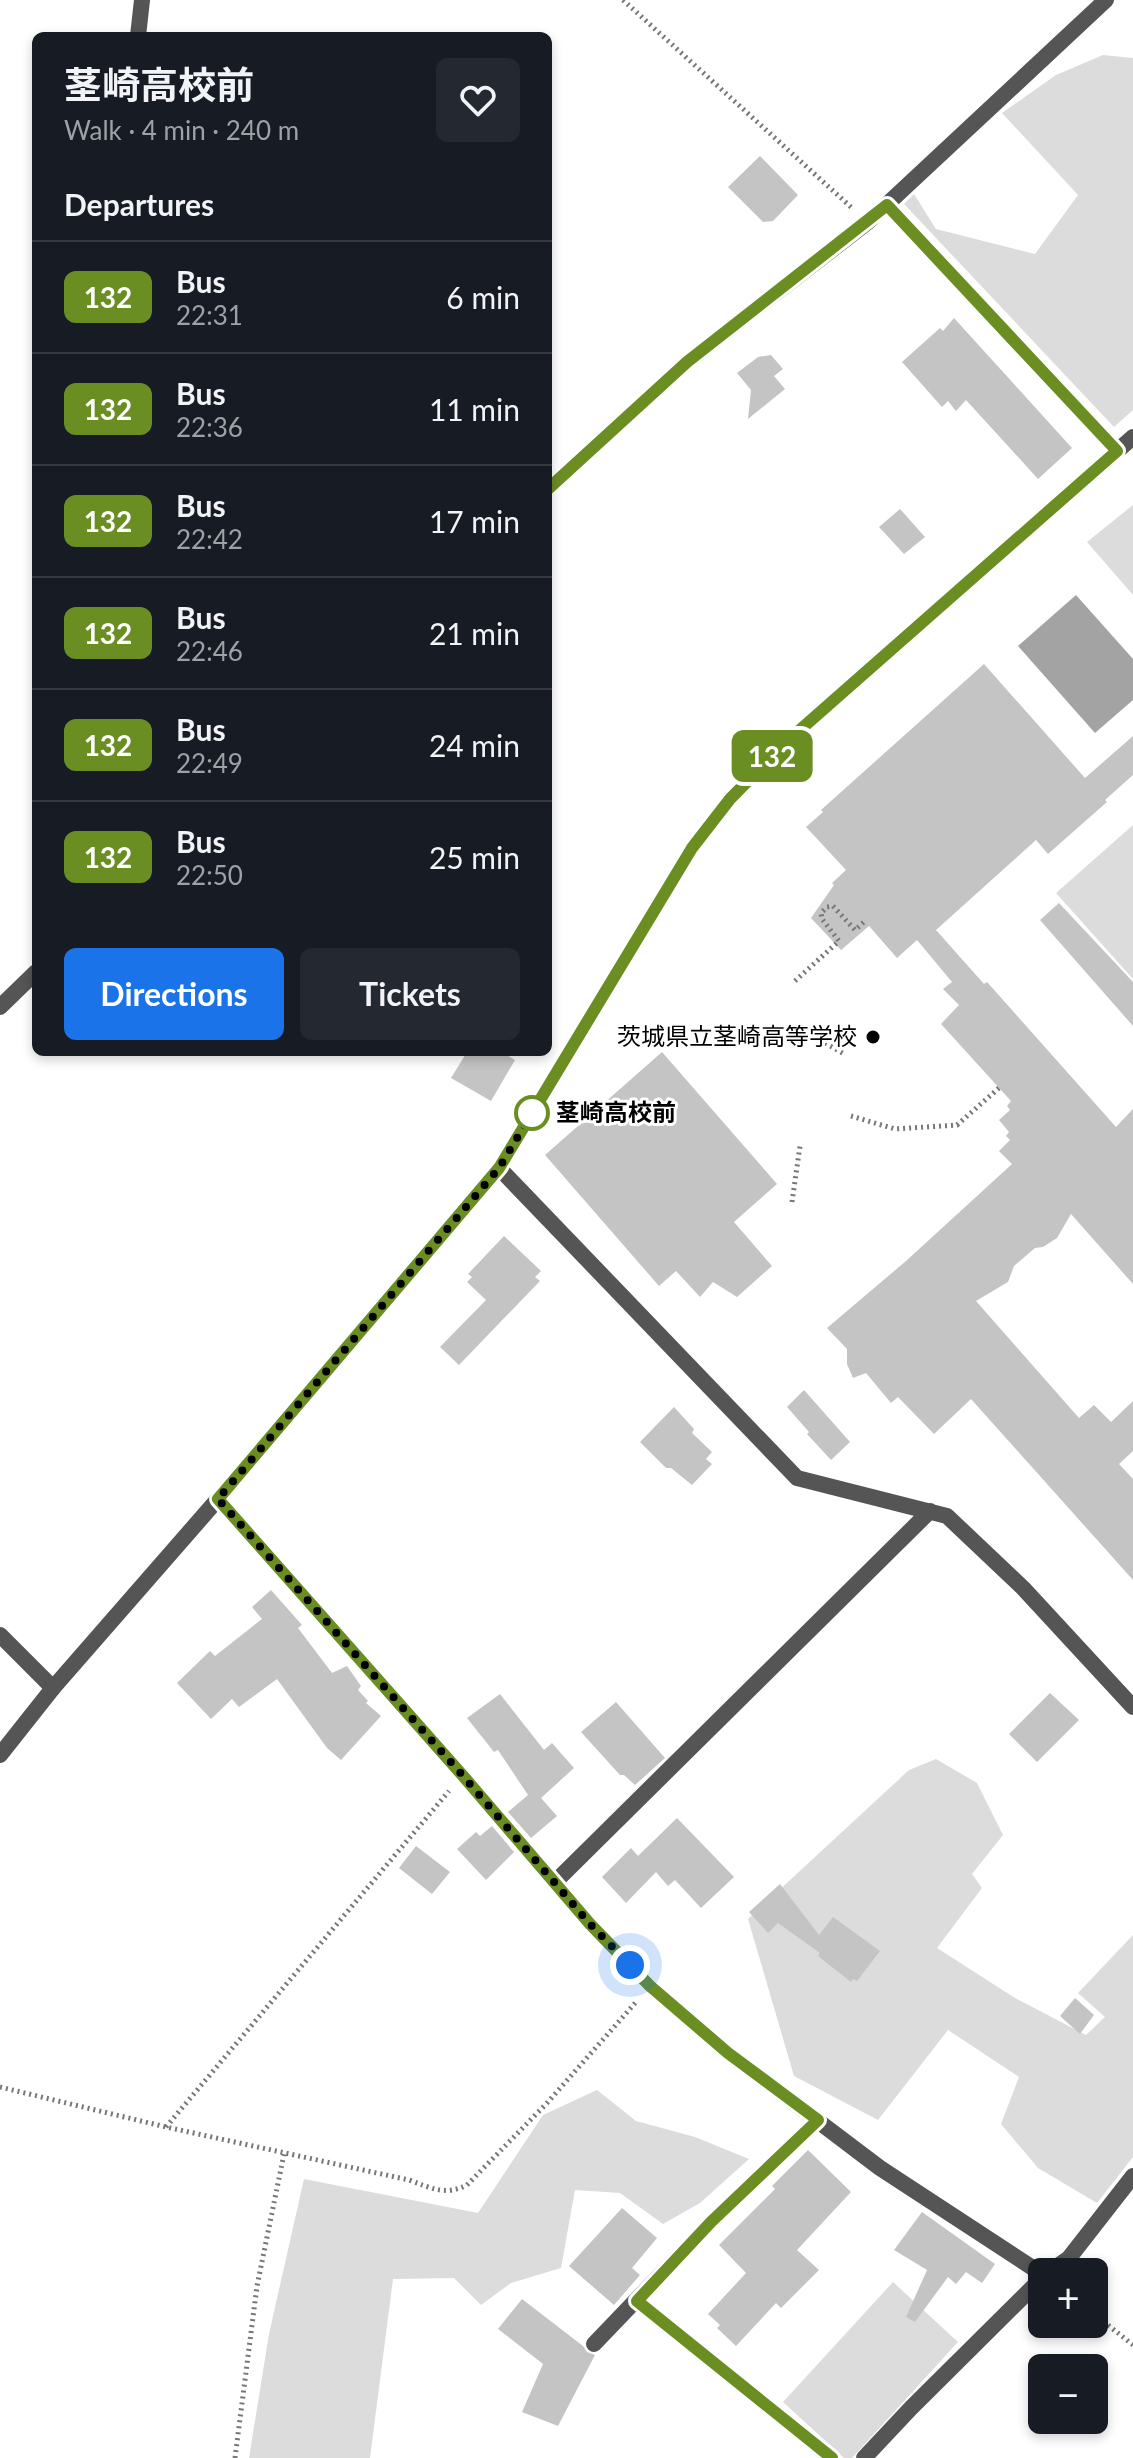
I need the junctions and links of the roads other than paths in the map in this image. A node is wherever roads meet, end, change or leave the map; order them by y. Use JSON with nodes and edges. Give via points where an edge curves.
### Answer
{"nodes":[{"id":1,"x":142,"y":0,"type":"edge"},
{"id":2,"x":1106,"y":0,"type":"edge"},
{"id":3,"x":138,"y":32,"type":"edge"},
{"id":4,"x":887,"y":205,"type":"junction"},
{"id":5,"x":1133,"y":437,"type":"edge"},
{"id":6,"x":1117,"y":451,"type":"junction"},
{"id":7,"x":552,"y":485,"type":"edge"},
{"id":8,"x":32,"y":976,"type":"edge"},
{"id":9,"x":0,"y":1007,"type":"edge"},
{"id":10,"x":499,"y":1168,"type":"junction"},
{"id":11,"x":218,"y":1499,"type":"junction"},
{"id":12,"x":930,"y":1511,"type":"junction"},
{"id":13,"x":0,"y":1635,"type":"edge"},
{"id":14,"x":53,"y":1688,"type":"junction"},
{"id":15,"x":1133,"y":1707,"type":"edge"},
{"id":16,"x":0,"y":1755,"type":"edge"},
{"id":17,"x":554,"y":1883,"type":"junction"},
{"id":18,"x":818,"y":2120,"type":"junction"},
{"id":19,"x":1133,"y":2176,"type":"edge"},
{"id":20,"x":1069,"y":2258,"type":"edge"},
{"id":21,"x":1028,"y":2267,"type":"edge"},
{"id":22,"x":1028,"y":2290,"type":"edge"},
{"id":23,"x":637,"y":2301,"type":"junction"},
{"id":24,"x":594,"y":2344,"type":"dead end"},
{"id":25,"x":832,"y":2458,"type":"edge"},
{"id":26,"x":864,"y":2458,"type":"edge"}],
"edges":[{"from":1,"to":3,"type":"street"},
{"from":2,"to":4,"type":"street"},
{"from":4,"to":6,"type":"street"},
{"from":4,"to":7,"type":"street","via":[[687,362]]},
{"from":5,"to":6,"type":"street"},
{"from":6,"to":10,"type":"street","via":[[784,744],[730,799],[692,848]]},
{"from":8,"to":9,"type":"street"},
{"from":10,"to":11,"type":"street"},
{"from":10,"to":12,"type":"street","via":[[797,1478]]},
{"from":11,"to":14,"type":"street"},
{"from":11,"to":17,"type":"street"},
{"from":12,"to":15,"type":"street","via":[[947,1516],[1023,1588]]},
{"from":12,"to":17,"type":"street"},
{"from":13,"to":14,"type":"street"},
{"from":14,"to":16,"type":"street"},
{"from":17,"to":18,"type":"street","via":[[650,1986]]},
{"from":18,"to":21,"type":"street"},
{"from":18,"to":23,"type":"street"},
{"from":19,"to":20,"type":"street"},
{"from":22,"to":26,"type":"street"},
{"from":23,"to":24,"type":"street"},
{"from":23,"to":25,"type":"street"}]}
